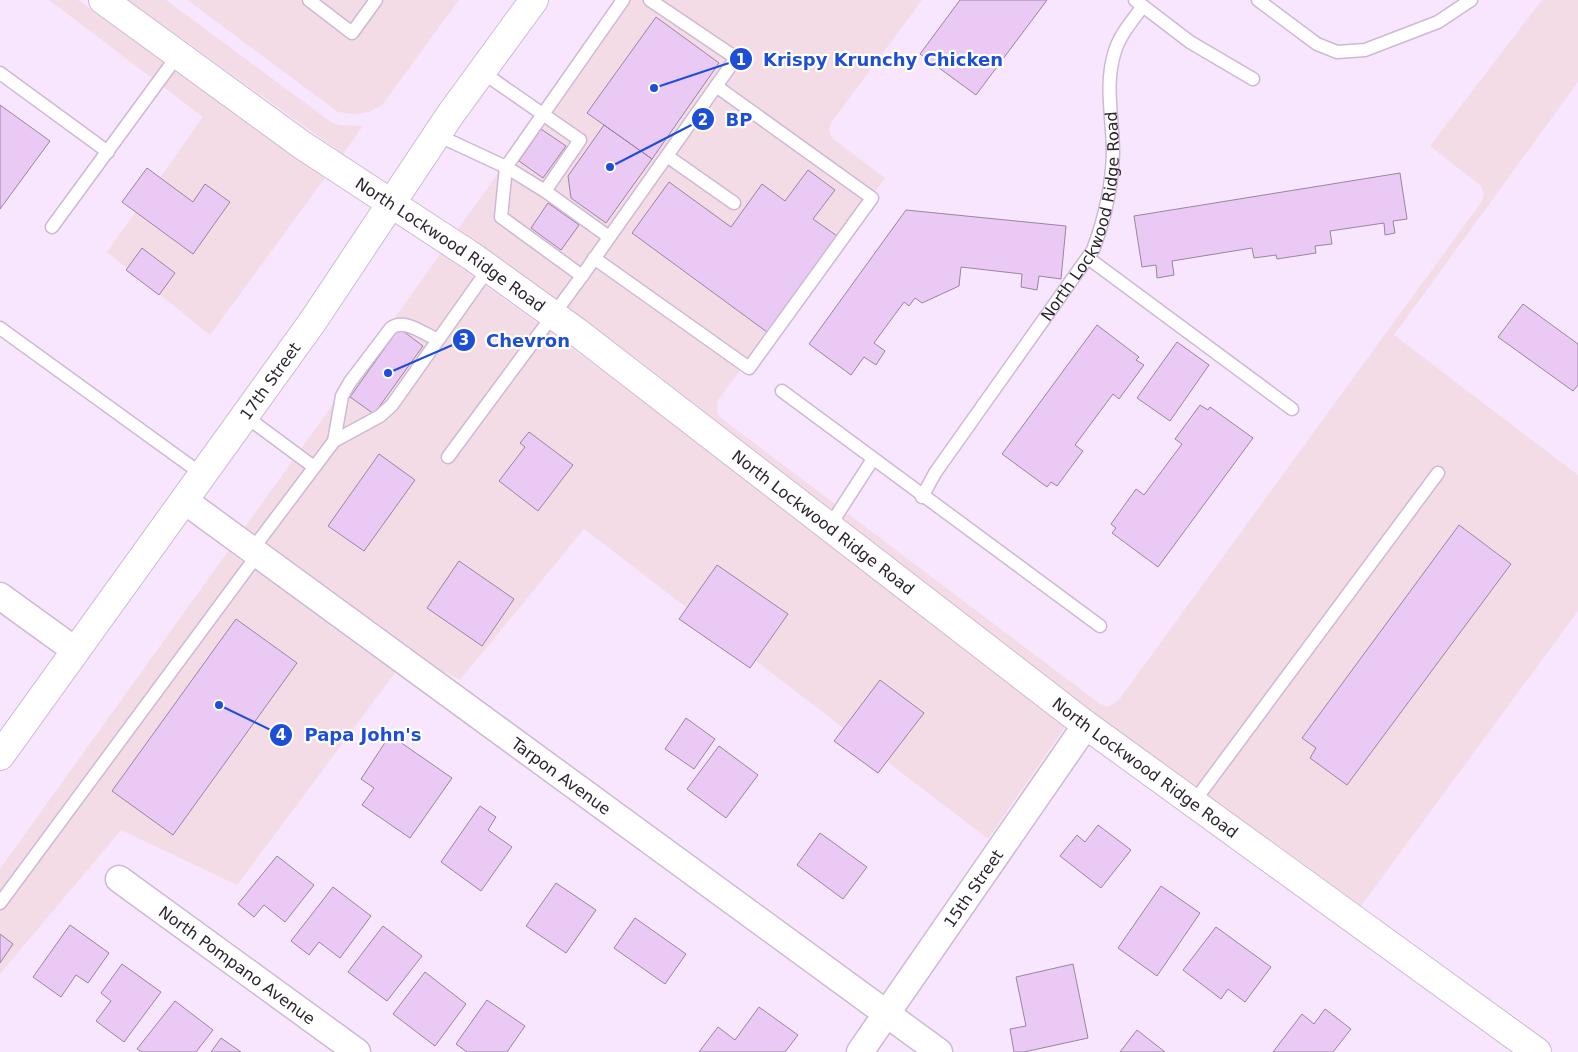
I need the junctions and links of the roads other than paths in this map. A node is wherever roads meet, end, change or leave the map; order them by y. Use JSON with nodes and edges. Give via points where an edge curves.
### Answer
{"nodes":[{"id":1,"x":103,"y":0,"type":"edge"},
{"id":2,"x":376,"y":0,"type":"edge"},
{"id":3,"x":534,"y":0,"type":"edge"},
{"id":4,"x":650,"y":0,"type":"edge"},
{"id":5,"x":1258,"y":0,"type":"edge"},
{"id":6,"x":1471,"y":0,"type":"edge"},
{"id":7,"x":312,"y":1,"type":"edge"},
{"id":8,"x":617,"y":2,"type":"edge"},
{"id":9,"x":1139,"y":3,"type":"edge"},
{"id":10,"x":178,"y":55,"type":"junction"},
{"id":11,"x":482,"y":72,"type":"junction"},
{"id":12,"x":0,"y":73,"type":"edge"},
{"id":13,"x":1253,"y":79,"type":"dead end"},
{"id":14,"x":716,"y":86,"type":"junction"},
{"id":15,"x":542,"y":113,"type":"junction"},
{"id":16,"x":437,"y":135,"type":"junction"},
{"id":17,"x":108,"y":152,"type":"junction"},
{"id":18,"x":667,"y":156,"type":"junction"},
{"id":19,"x":506,"y":168,"type":"junction"},
{"id":20,"x":545,"y":191,"type":"junction"},
{"id":21,"x":392,"y":203,"type":"junction"},
{"id":22,"x":734,"y":203,"type":"dead end"},
{"id":23,"x":52,"y":227,"type":"dead end"},
{"id":24,"x":609,"y":237,"type":"junction"},
{"id":25,"x":594,"y":258,"type":"junction"},
{"id":26,"x":1088,"y":258,"type":"junction"},
{"id":27,"x":489,"y":268,"type":"junction"},
{"id":28,"x":582,"y":276,"type":"junction"},
{"id":29,"x":554,"y":315,"type":"junction"},
{"id":30,"x":0,"y":328,"type":"edge"},
{"id":31,"x":438,"y":340,"type":"junction"},
{"id":32,"x":782,"y":392,"type":"dead end"},
{"id":33,"x":1292,"y":409,"type":"dead end"},
{"id":34,"x":245,"y":416,"type":"junction"},
{"id":35,"x":334,"y":441,"type":"junction"},
{"id":36,"x":448,"y":457,"type":"dead end"},
{"id":37,"x":873,"y":459,"type":"junction"},
{"id":38,"x":314,"y":467,"type":"junction"},
{"id":39,"x":1438,"y":473,"type":"dead end"},
{"id":40,"x":203,"y":475,"type":"junction"},
{"id":41,"x":922,"y":497,"type":"junction"},
{"id":42,"x":185,"y":501,"type":"junction"},
{"id":43,"x":829,"y":527,"type":"junction"},
{"id":44,"x":255,"y":552,"type":"junction"},
{"id":45,"x":0,"y":596,"type":"edge"},
{"id":46,"x":1100,"y":626,"type":"dead end"},
{"id":47,"x":76,"y":651,"type":"junction"},
{"id":48,"x":1086,"y":725,"type":"junction"},
{"id":49,"x":0,"y":756,"type":"edge"},
{"id":50,"x":1193,"y":803,"type":"junction"},
{"id":51,"x":119,"y":879,"type":"dead end"},
{"id":52,"x":0,"y":903,"type":"edge"},
{"id":53,"x":887,"y":1015,"type":"junction"},
{"id":54,"x":357,"y":1052,"type":"edge"},
{"id":55,"x":860,"y":1052,"type":"edge"},
{"id":56,"x":939,"y":1052,"type":"edge"},
{"id":57,"x":1537,"y":1052,"type":"edge"}],
"edges":[{"from":1,"to":10,"type":"street","name":"North Lockwood Ridge Road"},
{"from":2,"to":7,"type":"lane","via":[[352,33]]},
{"from":3,"to":11,"type":"street","name":"17th Street"},
{"from":4,"to":14,"type":"lane","via":[[736,58]]},
{"from":5,"to":6,"type":"lane","via":[[1317,44],[1337,52],[1365,50],[1438,22]]},
{"from":8,"to":15,"type":"lane"},
{"from":9,"to":13,"type":"lane","via":[[1190,42]]},
{"from":9,"to":26,"type":"lane","name":"North Lockwood Ridge Road","via":[[1115,50],[1109,85],[1113,152],[1111,182],[1102,226]]},
{"from":10,"to":17,"type":"lane"},
{"from":10,"to":21,"type":"street","name":"North Lockwood Ridge Road","via":[[302,145]]},
{"from":11,"to":15,"type":"lane"},
{"from":11,"to":16,"type":"street","name":"17th Street"},
{"from":12,"to":17,"type":"lane"},
{"from":14,"to":18,"type":"lane"},
{"from":14,"to":25,"type":"lane","via":[[872,198],[749,368]]},
{"from":15,"to":19,"type":"lane"},
{"from":15,"to":20,"type":"lane","via":[[580,140]]},
{"from":16,"to":19,"type":"lane"},
{"from":16,"to":21,"type":"street","name":"17th Street"},
{"from":17,"to":23,"type":"lane"},
{"from":18,"to":22,"type":"lane"},
{"from":18,"to":24,"type":"lane"},
{"from":19,"to":20,"type":"lane"},
{"from":19,"to":28,"type":"lane","via":[[501,217]]},
{"from":20,"to":24,"type":"lane"},
{"from":21,"to":27,"type":"street","name":"North Lockwood Ridge Road"},
{"from":21,"to":34,"type":"street","name":"17th Street"},
{"from":24,"to":25,"type":"lane"},
{"from":25,"to":28,"type":"lane"},
{"from":26,"to":33,"type":"lane"},
{"from":26,"to":41,"type":"lane","name":"North Lockwood Ridge Road","via":[[935,473]]},
{"from":27,"to":29,"type":"street","name":"North Lockwood Ridge Road"},
{"from":27,"to":31,"type":"lane"},
{"from":28,"to":29,"type":"lane"},
{"from":29,"to":36,"type":"lane"},
{"from":29,"to":43,"type":"street","name":"North Lockwood Ridge Road"},
{"from":30,"to":40,"type":"lane"},
{"from":31,"to":35,"type":"lane","via":[[392,405],[380,416]]},
{"from":31,"to":35,"type":"lane","via":[[403,324],[391,328],[342,396]]},
{"from":32,"to":37,"type":"lane"},
{"from":34,"to":38,"type":"lane"},
{"from":34,"to":40,"type":"street","name":"17th Street"},
{"from":35,"to":38,"type":"lane"},
{"from":37,"to":41,"type":"lane"},
{"from":37,"to":43,"type":"lane"},
{"from":38,"to":44,"type":"lane"},
{"from":39,"to":50,"type":"lane"},
{"from":40,"to":42,"type":"street","name":"17th Street"},
{"from":41,"to":46,"type":"lane"},
{"from":42,"to":44,"type":"street","name":"Tarpon Avenue"},
{"from":42,"to":47,"type":"street","name":"17th Street"},
{"from":43,"to":48,"type":"street","name":"North Lockwood Ridge Road"},
{"from":44,"to":52,"type":"lane"},
{"from":44,"to":53,"type":"street","name":"Tarpon Avenue"},
{"from":45,"to":47,"type":"street"},
{"from":47,"to":49,"type":"street","name":"17th Street"},
{"from":48,"to":50,"type":"street","name":"North Lockwood Ridge Road"},
{"from":48,"to":53,"type":"street","name":"15th Street"},
{"from":50,"to":57,"type":"street","name":"North Lockwood Ridge Road"},
{"from":51,"to":54,"type":"street","name":"North Pompano Avenue"},
{"from":53,"to":55,"type":"street","name":"15th Street"},
{"from":53,"to":56,"type":"street","name":"Tarpon Avenue"}]}
